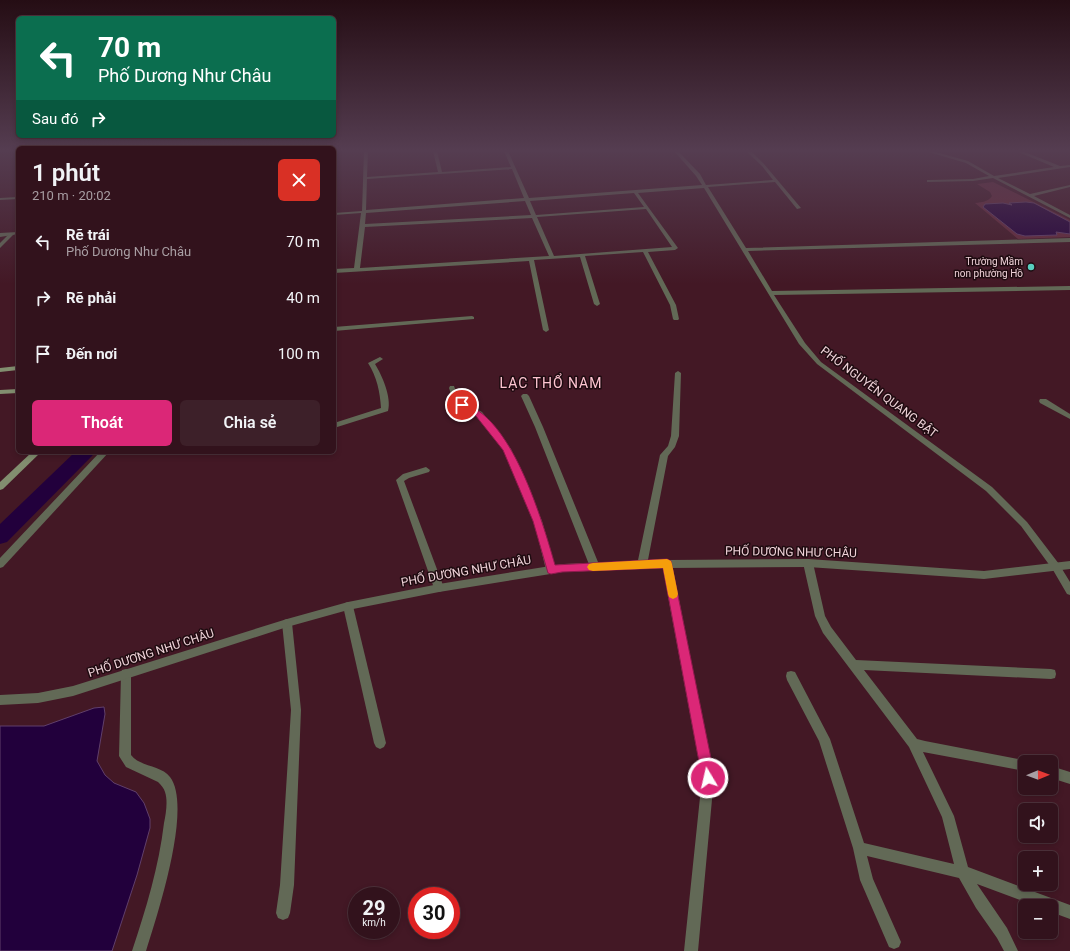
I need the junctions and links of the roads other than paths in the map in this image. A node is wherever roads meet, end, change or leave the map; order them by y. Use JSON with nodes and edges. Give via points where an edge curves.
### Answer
{"nodes":[{"id":1,"x":364,"y":195,"type":"edge"},
{"id":2,"x":525,"y":195,"type":"edge"},
{"id":3,"x":576,"y":195,"type":"edge"},
{"id":4,"x":638,"y":195,"type":"edge"},
{"id":5,"x":712,"y":195,"type":"edge"},
{"id":6,"x":788,"y":195,"type":"edge"},
{"id":7,"x":1029,"y":196,"type":"edge"},
{"id":8,"x":16,"y":198,"type":"edge"},
{"id":9,"x":0,"y":199,"type":"edge"},
{"id":10,"x":527,"y":199,"type":"junction"},
{"id":11,"x":646,"y":208,"type":"junction"},
{"id":12,"x":798,"y":208,"type":"dead end"},
{"id":13,"x":364,"y":212,"type":"junction"},
{"id":14,"x":336,"y":214,"type":"edge"},
{"id":15,"x":534,"y":216,"type":"junction"},
{"id":16,"x":1070,"y":217,"type":"edge"},
{"id":17,"x":362,"y":226,"type":"junction"},
{"id":18,"x":15,"y":234,"type":"edge"},
{"id":19,"x":0,"y":235,"type":"edge"},
{"id":20,"x":1070,"y":240,"type":"edge"},
{"id":21,"x":0,"y":246,"type":"edge"},
{"id":22,"x":645,"y":250,"type":"junction"},
{"id":23,"x":745,"y":250,"type":"junction"},
{"id":24,"x":582,"y":255,"type":"junction"},
{"id":25,"x":552,"y":258,"type":"junction"},
{"id":26,"x":531,"y":259,"type":"junction"},
{"id":27,"x":357,"y":269,"type":"junction"},
{"id":28,"x":336,"y":271,"type":"edge"},
{"id":29,"x":1070,"y":288,"type":"edge"},
{"id":30,"x":770,"y":293,"type":"junction"},
{"id":31,"x":597,"y":304,"type":"dead end"},
{"id":32,"x":472,"y":318,"type":"dead end"},
{"id":33,"x":676,"y":319,"type":"dead end"},
{"id":34,"x":336,"y":329,"type":"edge"},
{"id":35,"x":546,"y":330,"type":"dead end"},
{"id":36,"x":380,"y":359,"type":"dead end"},
{"id":37,"x":16,"y":368,"type":"edge"},
{"id":38,"x":0,"y":370,"type":"edge"},
{"id":39,"x":678,"y":374,"type":"dead end"},
{"id":40,"x":452,"y":388,"type":"dead end"},
{"id":41,"x":16,"y":391,"type":"edge"},
{"id":42,"x":0,"y":392,"type":"edge"},
{"id":43,"x":525,"y":396,"type":"dead end"},
{"id":44,"x":1043,"y":401,"type":"dead end"},
{"id":45,"x":1070,"y":417,"type":"edge"},
{"id":46,"x":336,"y":425,"type":"edge"},
{"id":47,"x":35,"y":454,"type":"edge"},
{"id":48,"x":103,"y":454,"type":"edge"},
{"id":49,"x":426,"y":470,"type":"dead end"},
{"id":50,"x":0,"y":487,"type":"edge"},
{"id":51,"x":808,"y":563,"type":"junction"},
{"id":52,"x":0,"y":564,"type":"edge"},
{"id":53,"x":667,"y":564,"type":"junction"},
{"id":54,"x":642,"y":565,"type":"junction"},
{"id":55,"x":1070,"y":565,"type":"edge"},
{"id":56,"x":595,"y":567,"type":"junction"},
{"id":57,"x":1056,"y":568,"type":"junction"},
{"id":58,"x":551,"y":570,"type":"junction"},
{"id":59,"x":439,"y":588,"type":"junction"},
{"id":60,"x":1070,"y":591,"type":"edge"},
{"id":61,"x":348,"y":606,"type":"junction"},
{"id":62,"x":287,"y":623,"type":"junction"},
{"id":63,"x":854,"y":666,"type":"junction"},
{"id":64,"x":126,"y":674,"type":"junction"},
{"id":65,"x":1051,"y":674,"type":"dead end"},
{"id":66,"x":791,"y":676,"type":"dead end"},
{"id":67,"x":0,"y":700,"type":"edge"},
{"id":68,"x":380,"y":743,"type":"dead end"},
{"id":69,"x":913,"y":743,"type":"junction"},
{"id":70,"x":1018,"y":764,"type":"edge"},
{"id":71,"x":1058,"y":774,"type":"edge"},
{"id":72,"x":1070,"y":778,"type":"edge"},
{"id":73,"x":859,"y":848,"type":"junction"},
{"id":74,"x":963,"y":872,"type":"junction"},
{"id":75,"x":1070,"y":912,"type":"edge"},
{"id":76,"x":283,"y":913,"type":"dead end"},
{"id":77,"x":894,"y":942,"type":"dead end"},
{"id":78,"x":139,"y":951,"type":"edge"},
{"id":79,"x":691,"y":951,"type":"edge"},
{"id":80,"x":1011,"y":951,"type":"edge"}],
"edges":[{"from":1,"to":13,"type":"street"},
{"from":2,"to":10,"type":"street"},
{"from":3,"to":10,"type":"street"},
{"from":4,"to":11,"type":"street"},
{"from":5,"to":23,"type":"street","name":"PHỐ NGUYỄN QUANG BẬT"},
{"from":6,"to":12,"type":"street"},
{"from":7,"to":16,"type":"street"},
{"from":8,"to":9,"type":"street"},
{"from":10,"to":13,"type":"street"},
{"from":10,"to":15,"type":"street"},
{"from":11,"to":15,"type":"street"},
{"from":11,"to":22,"type":"street","via":[[675,248]]},
{"from":13,"to":14,"type":"street"},
{"from":13,"to":17,"type":"street"},
{"from":15,"to":17,"type":"street"},
{"from":15,"to":25,"type":"street"},
{"from":17,"to":27,"type":"street"},
{"from":18,"to":19,"type":"street"},
{"from":18,"to":21,"type":"street"},
{"from":20,"to":23,"type":"street"},
{"from":22,"to":24,"type":"street"},
{"from":22,"to":33,"type":"street","via":[[673,306]]},
{"from":23,"to":30,"type":"street","name":"PHỐ NGUYỄN QUANG BẬT"},
{"from":24,"to":25,"type":"street"},
{"from":24,"to":31,"type":"street"},
{"from":25,"to":26,"type":"street"},
{"from":26,"to":27,"type":"street"},
{"from":26,"to":35,"type":"street"},
{"from":27,"to":28,"type":"street"},
{"from":29,"to":30,"type":"street"},
{"from":30,"to":57,"type":"street","name":"PHỐ NGUYỄN QUANG BẬT","via":[[802,344],[819,363],[989,489],[1024,524]]},
{"from":32,"to":34,"type":"street"},
{"from":36,"to":46,"type":"street","via":[[371,363],[384,395],[385,409]]},
{"from":37,"to":38,"type":"main road"},
{"from":39,"to":54,"type":"street","via":[[675,436],[671,447],[664,455]]},
{"from":40,"to":58,"type":"street","via":[[454,398],[479,414],[507,449],[538,521]]},
{"from":41,"to":42,"type":"main road"},
{"from":43,"to":56,"type":"street"},
{"from":44,"to":45,"type":"street"},
{"from":47,"to":50,"type":"main road"},
{"from":48,"to":52,"type":"street"},
{"from":49,"to":59,"type":"street","via":[[400,480]]},
{"from":51,"to":53,"type":"street","name":"PHỐ DƯƠNG NHƯ CHÂU"},
{"from":51,"to":57,"type":"street","name":"PHỐ DƯƠNG NHƯ CHÂU","via":[[984,574]]},
{"from":51,"to":63,"type":"street","via":[[820,616],[827,630]]},
{"from":53,"to":54,"type":"street","name":"PHỐ DƯƠNG NHƯ CHÂU"},
{"from":53,"to":79,"type":"street","via":[[708,778]]},
{"from":54,"to":56,"type":"street","name":"PHỐ DƯƠNG NHƯ CHÂU"},
{"from":55,"to":57,"type":"street","name":"PHỐ DƯƠNG NHƯ CHÂU"},
{"from":56,"to":58,"type":"street","name":"PHỐ DƯƠNG NHƯ CHÂU"},
{"from":57,"to":60,"type":"street","name":"PHỐ NGUYỄN QUANG BẬT"},
{"from":58,"to":59,"type":"street","name":"PHỐ DƯƠNG NHƯ CHÂU"},
{"from":59,"to":61,"type":"street","name":"PHỐ DƯƠNG NHƯ CHÂU"},
{"from":61,"to":62,"type":"street","name":"PHỐ DƯƠNG NHƯ CHÂU"},
{"from":61,"to":68,"type":"street"},
{"from":62,"to":64,"type":"street","name":"PHỐ DƯƠNG NHƯ CHÂU"},
{"from":62,"to":76,"type":"street","via":[[296,710],[287,885]]},
{"from":63,"to":65,"type":"street"},
{"from":63,"to":69,"type":"street"},
{"from":64,"to":67,"type":"street","name":"PHỐ DƯƠNG NHƯ CHÂU","via":[[73,691],[38,698]]},
{"from":64,"to":78,"type":"street","via":[[125,756],[130,763],[145,768],[167,782],[173,795],[169,840],[154,904]]},
{"from":66,"to":73,"type":"street","via":[[824,739]]},
{"from":69,"to":70,"type":"street"},
{"from":69,"to":74,"type":"street","via":[[948,816]]},
{"from":71,"to":72,"type":"street"},
{"from":73,"to":74,"type":"street"},
{"from":73,"to":77,"type":"street","via":[[867,880]]},
{"from":74,"to":75,"type":"street"},
{"from":74,"to":80,"type":"street"}]}
